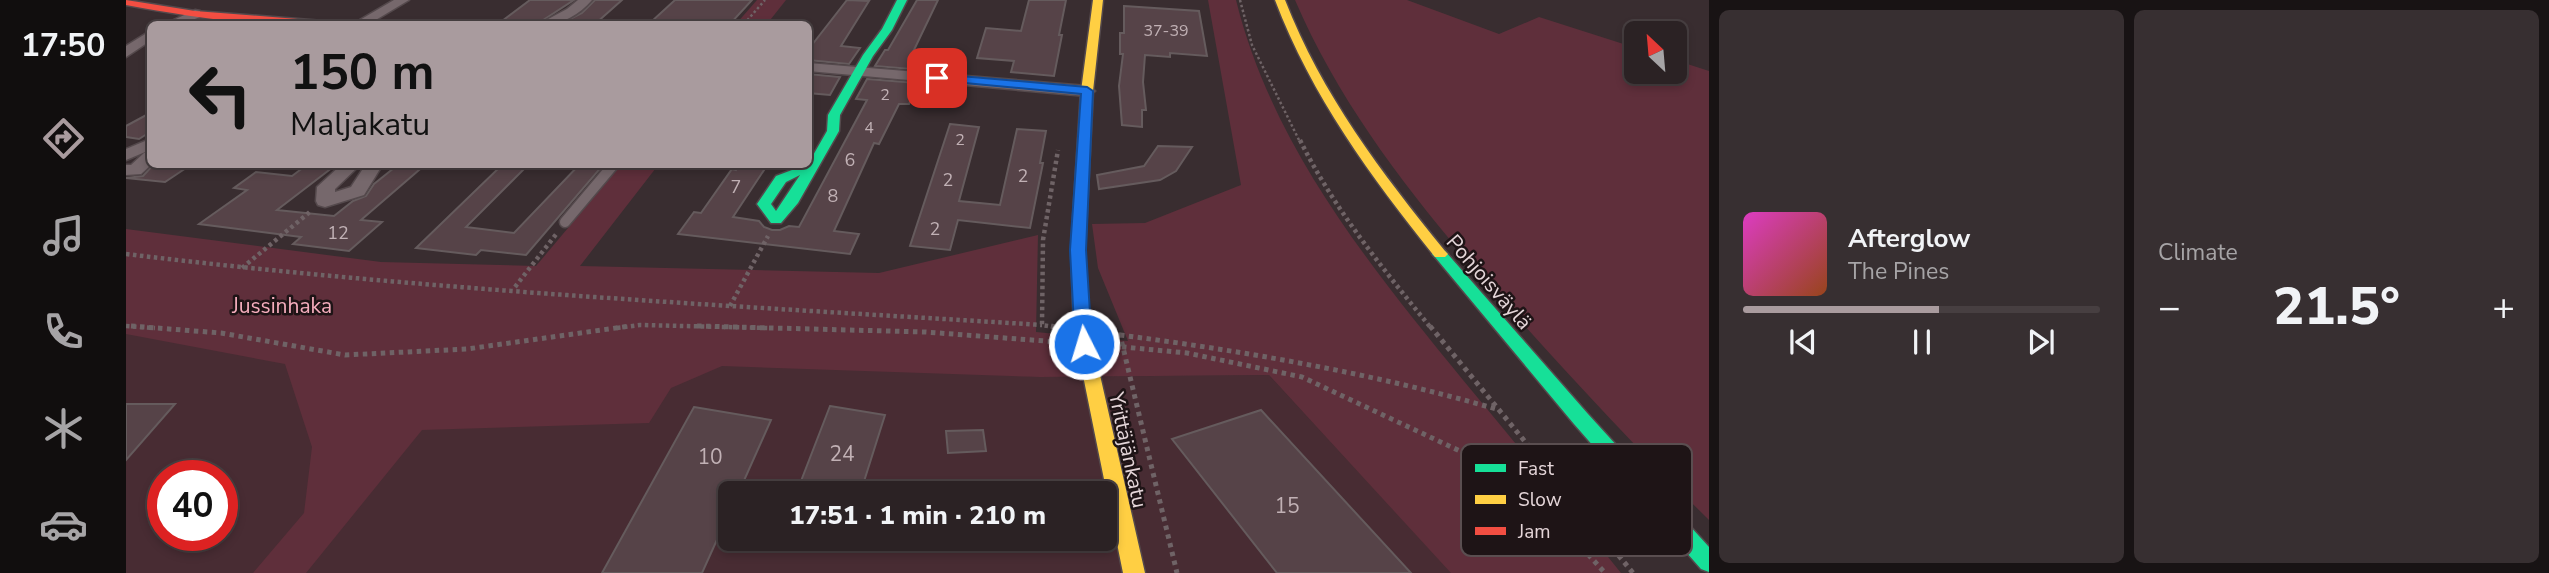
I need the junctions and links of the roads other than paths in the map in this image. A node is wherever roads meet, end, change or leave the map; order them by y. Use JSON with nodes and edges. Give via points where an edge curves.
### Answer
{"nodes":[{"id":1,"x":403,"y":0,"type":"edge"},
{"id":2,"x":586,"y":0,"type":"edge"},
{"id":3,"x":1098,"y":0,"type":"edge"},
{"id":4,"x":1280,"y":0,"type":"edge"},
{"id":5,"x":898,"y":1,"type":"edge"},
{"id":6,"x":126,"y":2,"type":"edge"},
{"id":7,"x":195,"y":14,"type":"junction"},
{"id":8,"x":179,"y":21,"type":"edge"},
{"id":9,"x":285,"y":21,"type":"edge"},
{"id":10,"x":365,"y":21,"type":"edge"},
{"id":11,"x":552,"y":21,"type":"edge"},
{"id":12,"x":147,"y":37,"type":"edge"},
{"id":13,"x":126,"y":52,"type":"edge"},
{"id":14,"x":812,"y":67,"type":"edge"},
{"id":15,"x":859,"y":71,"type":"junction"},
{"id":16,"x":1087,"y":91,"type":"junction"},
{"id":17,"x":147,"y":145,"type":"edge"},
{"id":18,"x":126,"y":155,"type":"edge"},
{"id":19,"x":147,"y":160,"type":"edge"},
{"id":20,"x":812,"y":164,"type":"edge"},
{"id":21,"x":348,"y":168,"type":"edge"},
{"id":22,"x":372,"y":168,"type":"edge"},
{"id":23,"x":611,"y":168,"type":"edge"},
{"id":24,"x":804,"y":168,"type":"edge"},
{"id":25,"x":126,"y":170,"type":"edge"},
{"id":26,"x":776,"y":220,"type":"road end"},
{"id":27,"x":565,"y":222,"type":"road end"},
{"id":28,"x":1603,"y":444,"type":"edge"},
{"id":29,"x":1692,"y":543,"type":"edge"},
{"id":30,"x":1709,"y":562,"type":"edge"},
{"id":31,"x":1134,"y":573,"type":"edge"}],
"edges":[{"from":1,"to":10,"type":"street"},
{"from":2,"to":11,"type":"street"},
{"from":3,"to":16,"type":"street","name":"Yrittäjänkatu"},
{"from":4,"to":28,"type":"street","name":"Pohjoisväylä","via":[[1305,60],[1365,158],[1427,242]]},
{"from":5,"to":15,"type":"street"},
{"from":6,"to":7,"type":"street"},
{"from":7,"to":8,"type":"street"},
{"from":7,"to":9,"type":"street"},
{"from":12,"to":13,"type":"street"},
{"from":14,"to":15,"type":"street"},
{"from":15,"to":16,"type":"street"},
{"from":15,"to":20,"type":"street","via":[[834,115],[833,131]]},
{"from":16,"to":31,"type":"street","name":"Yrittäjänkatu","via":[[1078,250],[1084,344]]},
{"from":17,"to":18,"type":"street"},
{"from":19,"to":25,"type":"street","via":[[135,170]]},
{"from":21,"to":22,"type":"street","via":[[326,187],[325,201],[358,191]]},
{"from":23,"to":27,"type":"lane"},
{"from":24,"to":26,"type":"street","via":[[781,179],[764,204]]},
{"from":29,"to":30,"type":"street","name":"Pohjoisväylä"}]}
